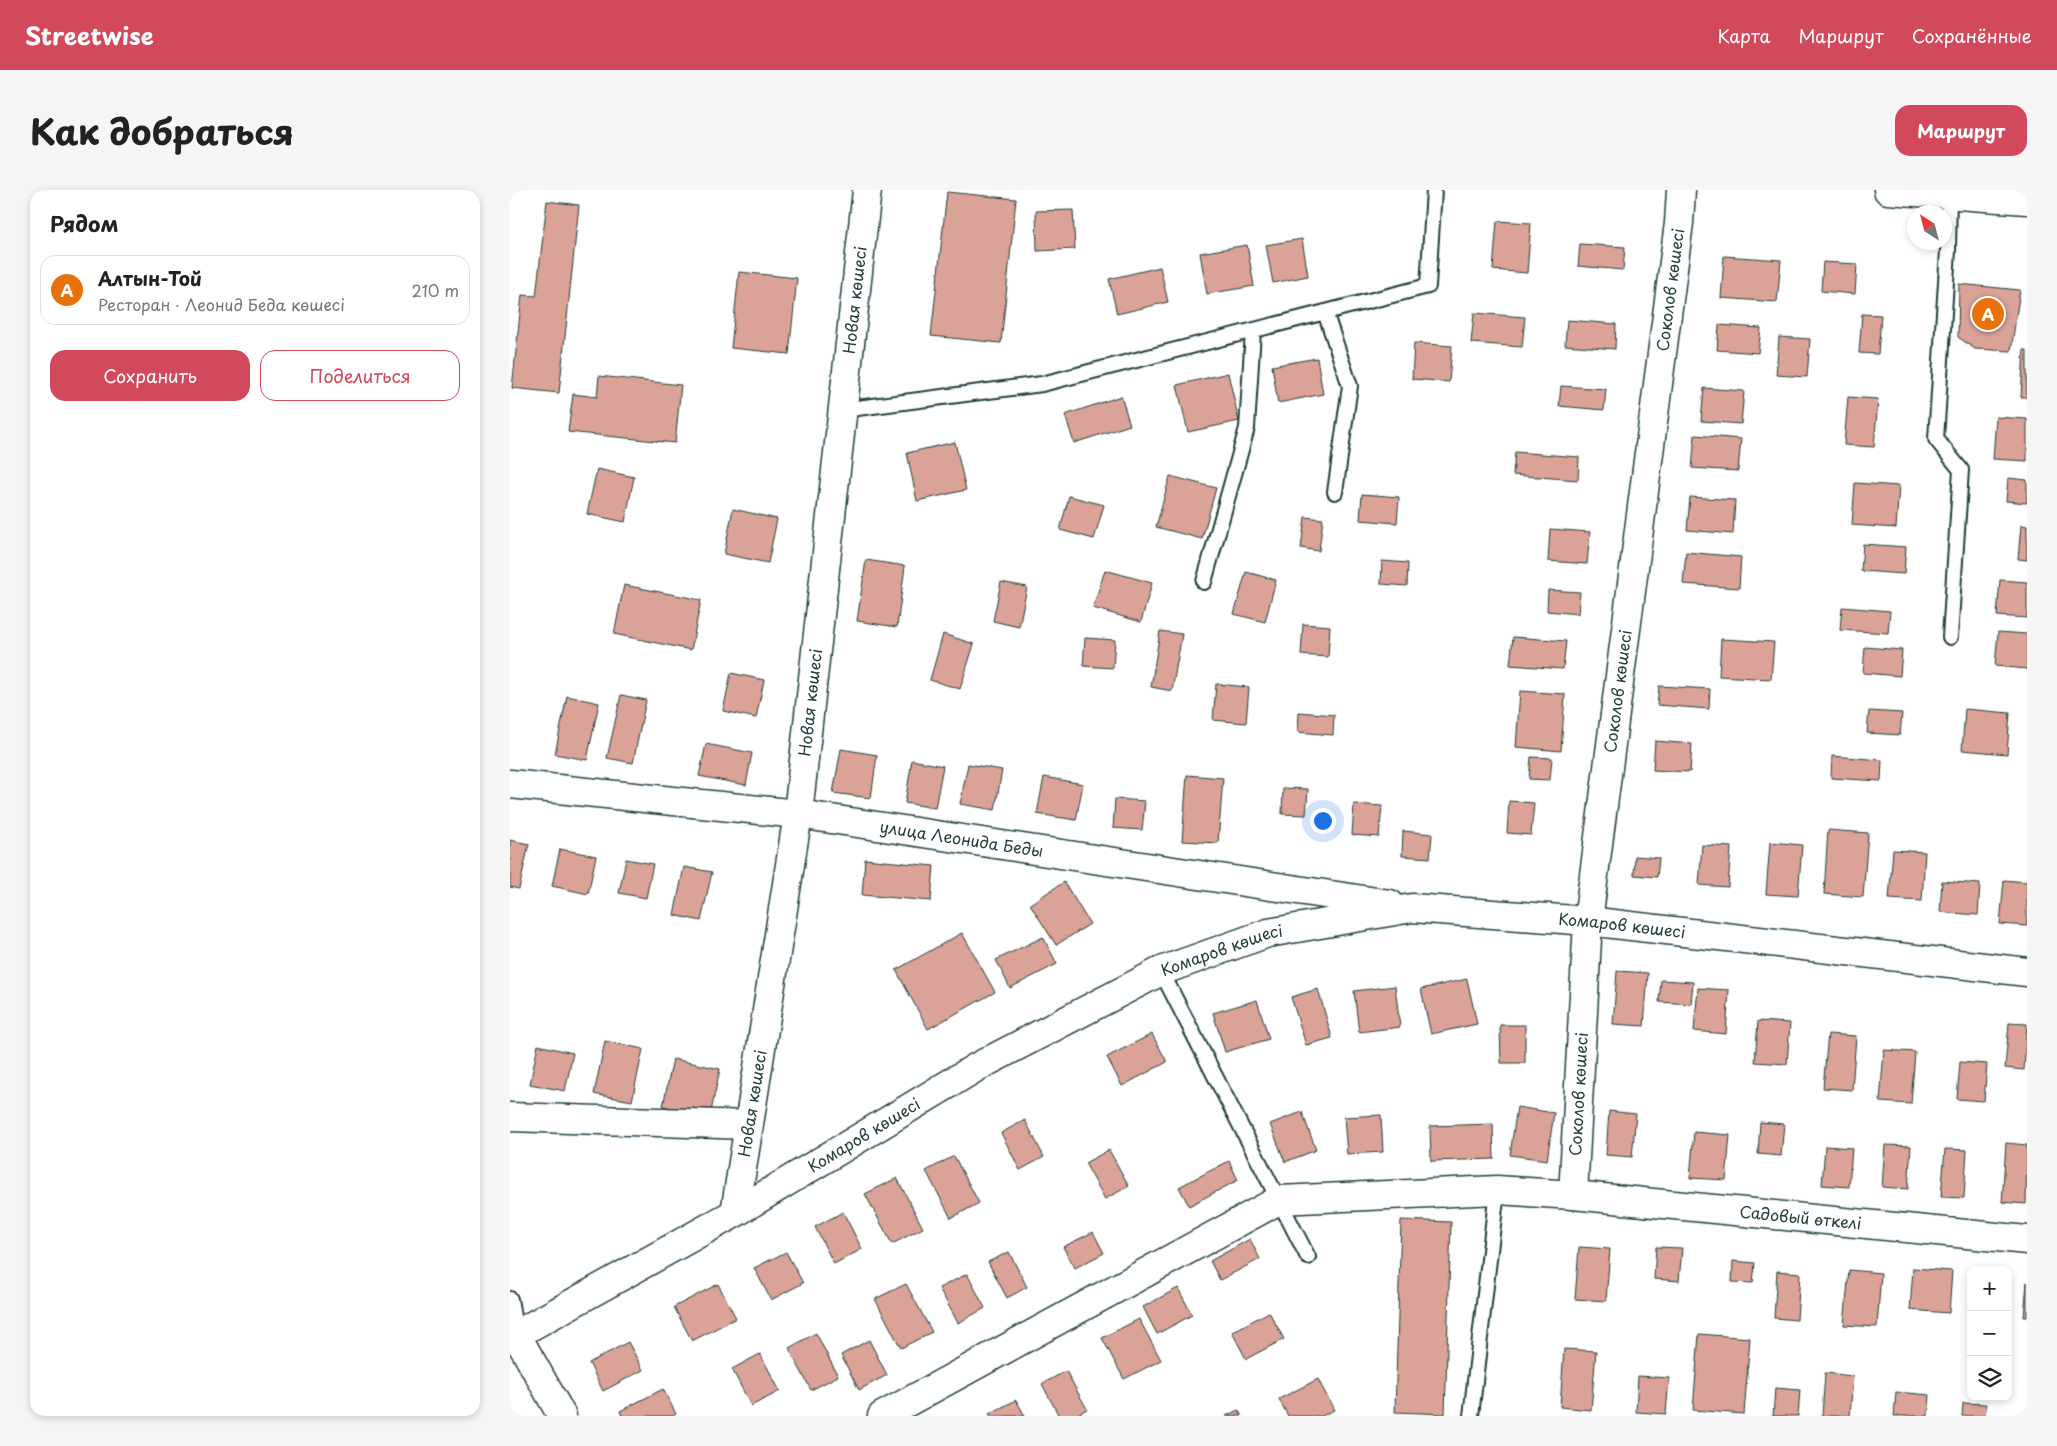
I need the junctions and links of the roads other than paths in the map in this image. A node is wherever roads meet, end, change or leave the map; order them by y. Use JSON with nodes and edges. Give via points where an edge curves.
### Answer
{"nodes":[{"id":1,"x":867,"y":190,"type":"edge"},
{"id":2,"x":1434,"y":190,"type":"edge"},
{"id":3,"x":1681,"y":190,"type":"edge"},
{"id":4,"x":1888,"y":190,"type":"edge"},
{"id":5,"x":1949,"y":194,"type":"junction"},
{"id":6,"x":2027,"y":200,"type":"edge"},
{"id":7,"x":1325,"y":312,"type":"junction"},
{"id":8,"x":1253,"y":330,"type":"junction"},
{"id":9,"x":842,"y":410,"type":"junction"},
{"id":10,"x":1336,"y":492,"type":"dead end"},
{"id":11,"x":1204,"y":582,"type":"dead end"},
{"id":12,"x":1950,"y":637,"type":"dead end"},
{"id":13,"x":510,"y":784,"type":"edge"},
{"id":14,"x":798,"y":814,"type":"junction"},
{"id":15,"x":1412,"y":908,"type":"junction"},
{"id":16,"x":1588,"y":921,"type":"junction"},
{"id":17,"x":1161,"y":971,"type":"junction"},
{"id":18,"x":2027,"y":972,"type":"edge"},
{"id":19,"x":510,"y":1117,"type":"edge"},
{"id":20,"x":748,"y":1125,"type":"junction"},
{"id":21,"x":1497,"y":1190,"type":"junction"},
{"id":22,"x":1573,"y":1195,"type":"junction"},
{"id":23,"x":1279,"y":1200,"type":"junction"},
{"id":24,"x":735,"y":1213,"type":"junction"},
{"id":25,"x":2027,"y":1240,"type":"edge"},
{"id":26,"x":1308,"y":1257,"type":"dead end"},
{"id":27,"x":510,"y":1299,"type":"edge"},
{"id":28,"x":513,"y":1336,"type":"edge"},
{"id":29,"x":562,"y":1416,"type":"edge"},
{"id":30,"x":882,"y":1416,"type":"edge"},
{"id":31,"x":1471,"y":1416,"type":"edge"}],
"edges":[{"from":1,"to":9,"type":"street","name":"Новая көшесі"},
{"from":2,"to":7,"type":"lane","via":[[1428,286]]},
{"from":3,"to":16,"type":"street","name":"Соколов көшесі"},
{"from":4,"to":5,"type":"street"},
{"from":5,"to":6,"type":"street"},
{"from":5,"to":12,"type":"lane","via":[[1936,439],[1961,470]]},
{"from":7,"to":8,"type":"lane"},
{"from":7,"to":10,"type":"lane","via":[[1350,386]]},
{"from":8,"to":9,"type":"lane","via":[[1042,384]]},
{"from":8,"to":11,"type":"lane","via":[[1248,428]]},
{"from":9,"to":14,"type":"street","name":"Новая көшесі"},
{"from":13,"to":14,"type":"street","name":"улица Леонида Беды"},
{"from":14,"to":15,"type":"street","name":"улица Леонида Беды"},
{"from":14,"to":20,"type":"street","name":"Новая көшесі"},
{"from":15,"to":16,"type":"street","name":"Комаров көшесі"},
{"from":15,"to":17,"type":"street","name":"Комаров көшесі","via":[[1268,933]]},
{"from":16,"to":18,"type":"street","name":"Комаров көшесі"},
{"from":16,"to":22,"type":"street","name":"Соколов көшесі"},
{"from":17,"to":23,"type":"lane"},
{"from":17,"to":24,"type":"street","name":"Комаров көшесі","via":[[977,1067]]},
{"from":19,"to":20,"type":"street"},
{"from":20,"to":24,"type":"street","name":"Новая көшесі"},
{"from":21,"to":22,"type":"street","name":"Садовый өткелі"},
{"from":21,"to":23,"type":"street","name":"Садовый өткелі"},
{"from":21,"to":31,"type":"lane"},
{"from":22,"to":25,"type":"street","name":"Садовый өткелі"},
{"from":23,"to":26,"type":"lane"},
{"from":23,"to":30,"type":"street"},
{"from":24,"to":28,"type":"street","name":"Комаров көшесі"},
{"from":27,"to":28,"type":"lane"},
{"from":28,"to":29,"type":"street"}]}
